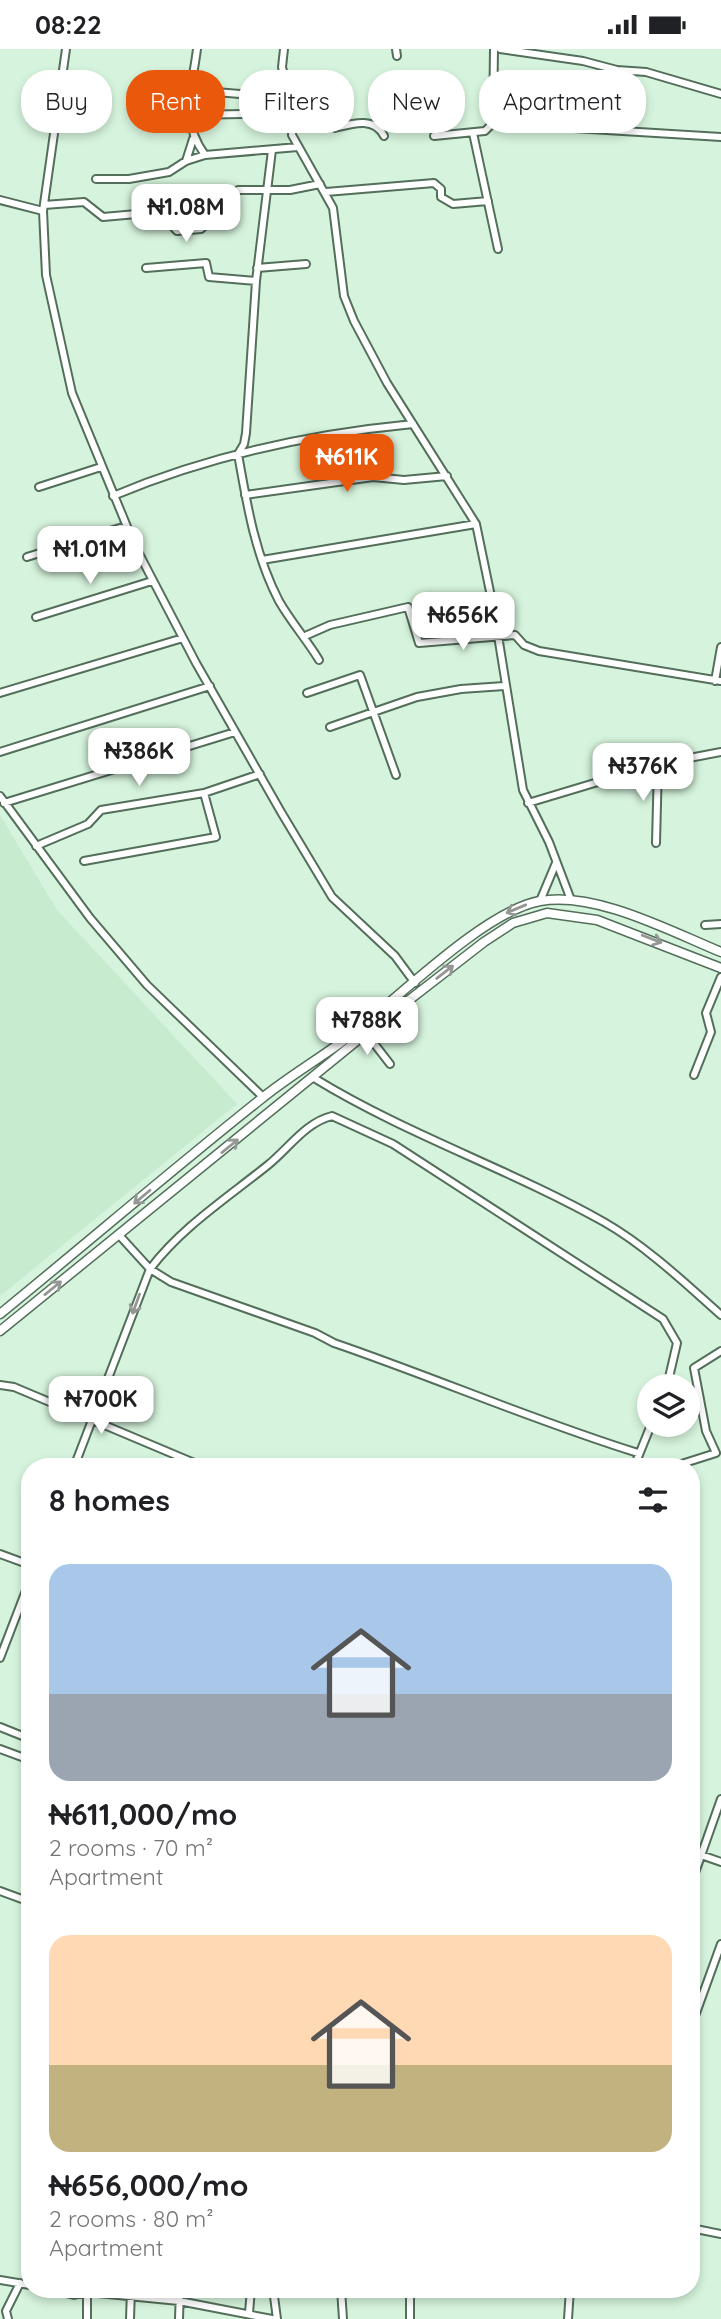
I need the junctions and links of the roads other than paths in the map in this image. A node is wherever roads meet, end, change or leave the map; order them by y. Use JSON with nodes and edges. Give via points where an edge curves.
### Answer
{"nodes":[{"id":1,"x":66,"y":49,"type":"edge"},
{"id":2,"x":197,"y":49,"type":"edge"},
{"id":3,"x":284,"y":49,"type":"edge"},
{"id":4,"x":494,"y":49,"type":"edge"},
{"id":5,"x":504,"y":50,"type":"edge"},
{"id":6,"x":495,"y":57,"type":"junction"},
{"id":7,"x":194,"y":70,"type":"edge"},
{"id":8,"x":283,"y":70,"type":"edge"},
{"id":9,"x":495,"y":70,"type":"edge"},
{"id":10,"x":721,"y":94,"type":"edge"},
{"id":11,"x":354,"y":121,"type":"edge"},
{"id":12,"x":479,"y":132,"type":"edge"},
{"id":13,"x":192,"y":133,"type":"edge"},
{"id":14,"x":292,"y":133,"type":"edge"},
{"id":15,"x":473,"y":133,"type":"junction"},
{"id":16,"x":645,"y":133,"type":"edge"},
{"id":17,"x":384,"y":136,"type":"dead end"},
{"id":18,"x":435,"y":136,"type":"dead end"},
{"id":19,"x":721,"y":138,"type":"edge"},
{"id":20,"x":193,"y":139,"type":"junction"},
{"id":21,"x":298,"y":147,"type":"junction"},
{"id":22,"x":272,"y":150,"type":"junction"},
{"id":23,"x":205,"y":155,"type":"junction"},
{"id":24,"x":186,"y":161,"type":"junction"},
{"id":25,"x":96,"y":179,"type":"dead end"},
{"id":26,"x":320,"y":184,"type":"junction"},
{"id":27,"x":266,"y":191,"type":"junction"},
{"id":28,"x":326,"y":193,"type":"junction"},
{"id":29,"x":0,"y":200,"type":"edge"},
{"id":30,"x":488,"y":201,"type":"junction"},
{"id":31,"x":44,"y":208,"type":"junction"},
{"id":32,"x":498,"y":249,"type":"dead end"},
{"id":33,"x":306,"y":264,"type":"dead end"},
{"id":34,"x":146,"y":268,"type":"dead end"},
{"id":35,"x":257,"y":268,"type":"junction"},
{"id":36,"x":256,"y":281,"type":"junction"},
{"id":37,"x":413,"y":424,"type":"junction"},
{"id":38,"x":238,"y":454,"type":"junction"},
{"id":39,"x":101,"y":467,"type":"junction"},
{"id":40,"x":447,"y":476,"type":"junction"},
{"id":41,"x":39,"y":487,"type":"dead end"},
{"id":42,"x":245,"y":495,"type":"junction"},
{"id":43,"x":113,"y":496,"type":"junction"},
{"id":44,"x":476,"y":524,"type":"junction"},
{"id":45,"x":126,"y":526,"type":"junction"},
{"id":46,"x":27,"y":557,"type":"dead end"},
{"id":47,"x":262,"y":560,"type":"junction"},
{"id":48,"x":152,"y":580,"type":"junction"},
{"id":49,"x":36,"y":617,"type":"dead end"},
{"id":50,"x":497,"y":634,"type":"junction"},
{"id":51,"x":305,"y":636,"type":"junction"},
{"id":52,"x":183,"y":638,"type":"junction"},
{"id":53,"x":721,"y":647,"type":"edge"},
{"id":54,"x":319,"y":660,"type":"dead end"},
{"id":55,"x":718,"y":681,"type":"edge"},
{"id":56,"x":210,"y":686,"type":"junction"},
{"id":57,"x":504,"y":686,"type":"junction"},
{"id":58,"x":0,"y":693,"type":"edge"},
{"id":59,"x":307,"y":693,"type":"dead end"},
{"id":60,"x":372,"y":713,"type":"junction"},
{"id":61,"x":330,"y":727,"type":"dead end"},
{"id":62,"x":235,"y":732,"type":"junction"},
{"id":63,"x":0,"y":752,"type":"edge"},
{"id":64,"x":721,"y":753,"type":"edge"},
{"id":65,"x":658,"y":764,"type":"junction"},
{"id":66,"x":261,"y":774,"type":"junction"},
{"id":67,"x":396,"y":775,"type":"dead end"},
{"id":68,"x":204,"y":793,"type":"junction"},
{"id":69,"x":2,"y":799,"type":"edge"},
{"id":70,"x":528,"y":803,"type":"junction"},
{"id":71,"x":656,"y":843,"type":"dead end"},
{"id":72,"x":36,"y":846,"type":"junction"},
{"id":73,"x":84,"y":861,"type":"dead end"},
{"id":74,"x":556,"y":863,"type":"junction"},
{"id":75,"x":571,"y":900,"type":"junction"},
{"id":76,"x":540,"y":901,"type":"junction"},
{"id":77,"x":721,"y":924,"type":"edge"},
{"id":78,"x":705,"y":925,"type":"dead end"},
{"id":79,"x":721,"y":951,"type":"edge"},
{"id":80,"x":721,"y":968,"type":"edge"},
{"id":81,"x":721,"y":977,"type":"edge"},
{"id":82,"x":415,"y":983,"type":"junction"},
{"id":83,"x":366,"y":1033,"type":"junction"},
{"id":84,"x":390,"y":1064,"type":"dead end"},
{"id":85,"x":694,"y":1075,"type":"dead end"},
{"id":86,"x":314,"y":1078,"type":"junction"},
{"id":87,"x":263,"y":1097,"type":"junction"},
{"id":88,"x":119,"y":1235,"type":"junction"},
{"id":89,"x":150,"y":1269,"type":"junction"},
{"id":90,"x":0,"y":1314,"type":"edge"},
{"id":91,"x":721,"y":1315,"type":"edge"},
{"id":92,"x":0,"y":1331,"type":"edge"},
{"id":93,"x":721,"y":1351,"type":"edge"},
{"id":94,"x":670,"y":1374,"type":"edge"},
{"id":95,"x":0,"y":1385,"type":"edge"},
{"id":96,"x":93,"y":1418,"type":"junction"},
{"id":97,"x":645,"y":1437,"type":"edge"},
{"id":98,"x":718,"y":1452,"type":"edge"},
{"id":99,"x":638,"y":1453,"type":"junction"},
{"id":100,"x":77,"y":1458,"type":"edge"},
{"id":101,"x":184,"y":1458,"type":"edge"},
{"id":102,"x":637,"y":1458,"type":"edge"},
{"id":103,"x":699,"y":1458,"type":"edge"},
{"id":104,"x":0,"y":1554,"type":"edge"},
{"id":105,"x":21,"y":1562,"type":"edge"},
{"id":106,"x":21,"y":1603,"type":"edge"},
{"id":107,"x":0,"y":1658,"type":"edge"},
{"id":108,"x":0,"y":1727,"type":"edge"},
{"id":109,"x":21,"y":1735,"type":"edge"},
{"id":110,"x":0,"y":1749,"type":"edge"},
{"id":111,"x":21,"y":1757,"type":"edge"},
{"id":112,"x":721,"y":1799,"type":"edge"},
{"id":113,"x":718,"y":1817,"type":"edge"},
{"id":114,"x":701,"y":1855,"type":"junction"},
{"id":115,"x":700,"y":1858,"type":"edge"},
{"id":116,"x":721,"y":1862,"type":"edge"},
{"id":117,"x":0,"y":1891,"type":"edge"},
{"id":118,"x":21,"y":1899,"type":"edge"},
{"id":119,"x":721,"y":1944,"type":"edge"},
{"id":120,"x":700,"y":2002,"type":"edge"},
{"id":121,"x":700,"y":2230,"type":"edge"},
{"id":122,"x":721,"y":2234,"type":"edge"},
{"id":123,"x":0,"y":2280,"type":"edge"},
{"id":124,"x":20,"y":2283,"type":"joint"},
{"id":125,"x":88,"y":2298,"type":"edge"},
{"id":126,"x":131,"y":2298,"type":"edge"},
{"id":127,"x":163,"y":2298,"type":"edge"},
{"id":128,"x":179,"y":2298,"type":"edge"},
{"id":129,"x":250,"y":2298,"type":"edge"},
{"id":130,"x":273,"y":2298,"type":"edge"},
{"id":131,"x":342,"y":2298,"type":"edge"},
{"id":132,"x":410,"y":2298,"type":"edge"},
{"id":133,"x":569,"y":2298,"type":"edge"},
{"id":134,"x":179,"y":2301,"type":"junction"},
{"id":135,"x":249,"y":2313,"type":"junction"},
{"id":136,"x":8,"y":2319,"type":"edge"},
{"id":137,"x":87,"y":2319,"type":"edge"},
{"id":138,"x":130,"y":2319,"type":"edge"},
{"id":139,"x":179,"y":2319,"type":"edge"},
{"id":140,"x":272,"y":2319,"type":"edge"},
{"id":141,"x":343,"y":2319,"type":"edge"},
{"id":142,"x":410,"y":2319,"type":"edge"},
{"id":143,"x":568,"y":2319,"type":"edge"}],
"edges":[{"from":1,"to":31,"type":"street"},
{"from":2,"to":7,"type":"street"},
{"from":3,"to":8,"type":"street"},
{"from":4,"to":6,"type":"street"},
{"from":5,"to":6,"type":"street"},
{"from":5,"to":10,"type":"street","via":[[646,72]]},
{"from":6,"to":9,"type":"street"},
{"from":11,"to":17,"type":"street","via":[[381,130]]},
{"from":12,"to":15,"type":"street"},
{"from":13,"to":20,"type":"street"},
{"from":14,"to":21,"type":"street"},
{"from":15,"to":18,"type":"street"},
{"from":15,"to":30,"type":"street"},
{"from":16,"to":19,"type":"street"},
{"from":20,"to":23,"type":"street"},
{"from":20,"to":24,"type":"street"},
{"from":21,"to":22,"type":"street"},
{"from":21,"to":26,"type":"street"},
{"from":22,"to":23,"type":"street"},
{"from":22,"to":27,"type":"street"},
{"from":23,"to":24,"type":"street"},
{"from":24,"to":25,"type":"street","via":[[169,172]]},
{"from":26,"to":27,"type":"street"},
{"from":26,"to":28,"type":"street"},
{"from":27,"to":31,"type":"street","via":[[238,190],[201,229],[177,231],[159,212],[103,217],[84,202]]},
{"from":27,"to":35,"type":"street"},
{"from":28,"to":30,"type":"street","via":[[434,183],[441,197],[453,204]]},
{"from":28,"to":37,"type":"street","via":[[333,208],[344,296]]},
{"from":29,"to":31,"type":"street"},
{"from":30,"to":32,"type":"street"},
{"from":31,"to":39,"type":"street","via":[[46,275],[72,393]]},
{"from":33,"to":35,"type":"street"},
{"from":34,"to":36,"type":"street","via":[[206,263],[209,277]]},
{"from":35,"to":36,"type":"street"},
{"from":36,"to":38,"type":"street","via":[[246,433]]},
{"from":37,"to":38,"type":"street","via":[[336,432]]},
{"from":37,"to":40,"type":"street"},
{"from":38,"to":42,"type":"street"},
{"from":38,"to":43,"type":"street","via":[[188,466]]},
{"from":39,"to":41,"type":"street"},
{"from":39,"to":43,"type":"street"},
{"from":40,"to":42,"type":"street","via":[[373,477]]},
{"from":40,"to":44,"type":"street"},
{"from":42,"to":47,"type":"street"},
{"from":43,"to":45,"type":"street"},
{"from":44,"to":47,"type":"street"},
{"from":44,"to":50,"type":"street"},
{"from":45,"to":46,"type":"street"},
{"from":45,"to":48,"type":"street"},
{"from":47,"to":51,"type":"street","via":[[280,601]]},
{"from":48,"to":49,"type":"street"},
{"from":48,"to":52,"type":"street"},
{"from":50,"to":51,"type":"street","via":[[419,643],[408,607],[330,625]]},
{"from":50,"to":55,"type":"street","via":[[515,635],[539,651]]},
{"from":50,"to":57,"type":"street"},
{"from":51,"to":54,"type":"street"},
{"from":52,"to":56,"type":"street"},
{"from":52,"to":58,"type":"street"},
{"from":53,"to":55,"type":"street"},
{"from":56,"to":62,"type":"street"},
{"from":56,"to":63,"type":"street"},
{"from":57,"to":60,"type":"street","via":[[418,697]]},
{"from":57,"to":70,"type":"street"},
{"from":59,"to":60,"type":"street","via":[[360,675]]},
{"from":60,"to":61,"type":"street"},
{"from":60,"to":67,"type":"street"},
{"from":62,"to":66,"type":"street"},
{"from":62,"to":69,"type":"street"},
{"from":64,"to":65,"type":"street"},
{"from":65,"to":70,"type":"street"},
{"from":65,"to":71,"type":"street"},
{"from":66,"to":68,"type":"street"},
{"from":66,"to":82,"type":"street","via":[[332,897],[395,956]]},
{"from":68,"to":72,"type":"street","via":[[101,810],[88,824]]},
{"from":68,"to":73,"type":"street","via":[[216,837]]},
{"from":69,"to":72,"type":"street"},
{"from":70,"to":74,"type":"street"},
{"from":72,"to":87,"type":"street","via":[[147,985]]},
{"from":74,"to":75,"type":"street"},
{"from":74,"to":76,"type":"street"},
{"from":75,"to":76,"type":"street"},
{"from":75,"to":79,"type":"street","via":[[633,917]]},
{"from":76,"to":82,"type":"street","one_way":true,"via":[[496,919]]},
{"from":77,"to":78,"type":"street"},
{"from":83,"to":80,"type":"street","one_way":true,"via":[[484,941],[534,916],[562,914],[597,920]]},
{"from":81,"to":85,"type":"street","via":[[706,1013],[711,1032]]},
{"from":82,"to":87,"type":"street"},
{"from":83,"to":84,"type":"street"},
{"from":83,"to":86,"type":"street"},
{"from":88,"to":86,"type":"street","one_way":true},
{"from":86,"to":91,"type":"street","via":[[605,1223]]},
{"from":87,"to":90,"type":"street","one_way":true},
{"from":88,"to":89,"type":"street"},
{"from":92,"to":88,"type":"street","one_way":true},
{"from":89,"to":94,"type":"street","via":[[169,1245],[308,1129],[327,1117],[340,1118],[393,1144],[663,1319],[677,1343]]},
{"from":89,"to":96,"type":"street","one_way":true},
{"from":89,"to":99,"type":"street","via":[[171,1282]]},
{"from":93,"to":98,"type":"street","via":[[694,1368],[706,1431]]},
{"from":95,"to":96,"type":"street"},
{"from":96,"to":100,"type":"street"},
{"from":96,"to":101,"type":"street"},
{"from":97,"to":99,"type":"street"},
{"from":98,"to":103,"type":"street"},
{"from":99,"to":102,"type":"street"},
{"from":104,"to":105,"type":"street"},
{"from":106,"to":107,"type":"street"},
{"from":108,"to":109,"type":"street"},
{"from":110,"to":111,"type":"street"},
{"from":112,"to":113,"type":"street"},
{"from":113,"to":114,"type":"street"},
{"from":114,"to":115,"type":"street"},
{"from":114,"to":116,"type":"street"},
{"from":117,"to":118,"type":"street"},
{"from":119,"to":120,"type":"street"},
{"from":121,"to":122,"type":"street"},
{"from":123,"to":124,"type":"street"},
{"from":124,"to":136,"type":"street","via":[[6,2311]]},
{"from":125,"to":137,"type":"street"},
{"from":126,"to":138,"type":"street"},
{"from":127,"to":134,"type":"street"},
{"from":128,"to":134,"type":"street"},
{"from":129,"to":135,"type":"street"},
{"from":130,"to":140,"type":"street"},
{"from":131,"to":141,"type":"street"},
{"from":132,"to":142,"type":"street"},
{"from":133,"to":143,"type":"street"},
{"from":134,"to":135,"type":"street"},
{"from":134,"to":139,"type":"street"},
{"from":135,"to":140,"type":"street"}]}
